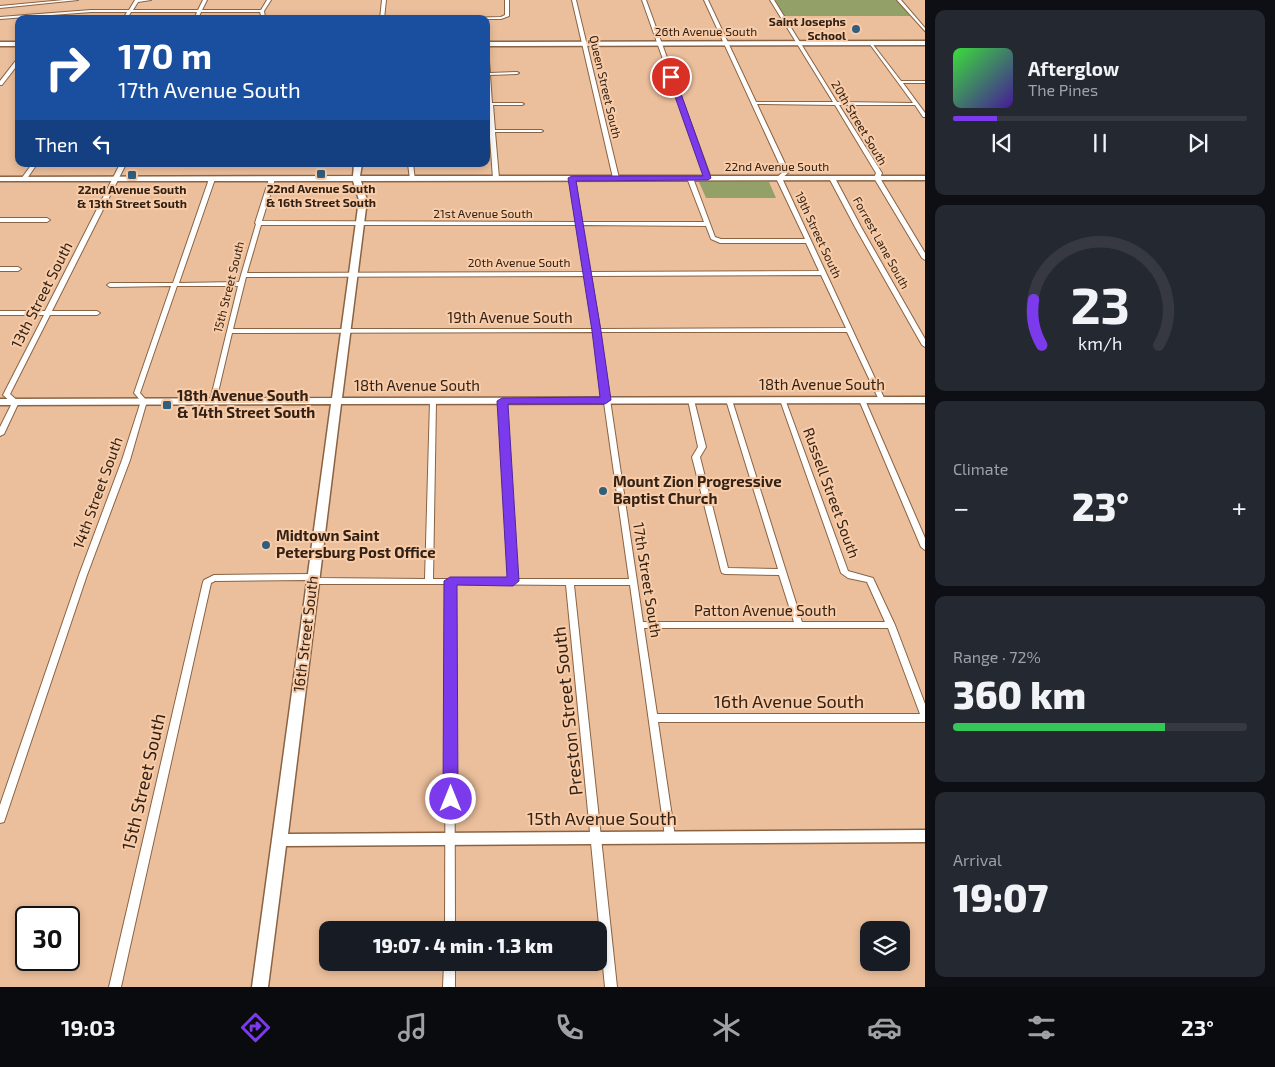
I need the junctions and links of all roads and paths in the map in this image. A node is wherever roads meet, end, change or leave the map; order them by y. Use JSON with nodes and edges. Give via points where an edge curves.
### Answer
{"nodes":[{"id":1,"x":76,"y":0,"type":"edge"},
{"id":2,"x":149,"y":0,"type":"edge"},
{"id":3,"x":205,"y":0,"type":"edge"},
{"id":4,"x":269,"y":0,"type":"edge"},
{"id":5,"x":384,"y":0,"type":"edge"},
{"id":6,"x":507,"y":0,"type":"edge"},
{"id":7,"x":574,"y":0,"type":"edge"},
{"id":8,"x":644,"y":0,"type":"edge"},
{"id":9,"x":706,"y":0,"type":"edge"},
{"id":10,"x":772,"y":0,"type":"edge"},
{"id":11,"x":899,"y":0,"type":"edge"},
{"id":12,"x":51,"y":1,"type":"junction"},
{"id":13,"x":137,"y":1,"type":"edge"},
{"id":14,"x":0,"y":7,"type":"edge"},
{"id":15,"x":130,"y":11,"type":"junction"},
{"id":16,"x":199,"y":11,"type":"junction"},
{"id":17,"x":262,"y":11,"type":"junction"},
{"id":18,"x":48,"y":13,"type":"junction"},
{"id":19,"x":29,"y":15,"type":"edge"},
{"id":20,"x":128,"y":15,"type":"edge"},
{"id":21,"x":198,"y":15,"type":"edge"},
{"id":22,"x":263,"y":15,"type":"edge"},
{"id":23,"x":382,"y":15,"type":"edge"},
{"id":24,"x":15,"y":16,"type":"edge"},
{"id":25,"x":0,"y":18,"type":"edge"},
{"id":26,"x":490,"y":18,"type":"edge"},
{"id":27,"x":925,"y":30,"type":"edge"},
{"id":28,"x":925,"y":43,"type":"edge"},
{"id":29,"x":0,"y":44,"type":"edge"},
{"id":30,"x":15,"y":44,"type":"edge"},
{"id":31,"x":490,"y":44,"type":"edge"},
{"id":32,"x":583,"y":44,"type":"junction"},
{"id":33,"x":659,"y":44,"type":"junction"},
{"id":34,"x":727,"y":44,"type":"junction"},
{"id":35,"x":798,"y":44,"type":"junction"},
{"id":36,"x":870,"y":44,"type":"junction"},
{"id":37,"x":15,"y":65,"type":"edge"},
{"id":38,"x":516,"y":73,"type":"dead end"},
{"id":39,"x":490,"y":74,"type":"edge"},
{"id":40,"x":900,"y":82,"type":"junction"},
{"id":41,"x":925,"y":82,"type":"edge"},
{"id":42,"x":0,"y":84,"type":"edge"},
{"id":43,"x":755,"y":103,"type":"junction"},
{"id":44,"x":836,"y":103,"type":"junction"},
{"id":45,"x":490,"y":104,"type":"joint"},
{"id":46,"x":522,"y":104,"type":"dead end"},
{"id":47,"x":916,"y":104,"type":"junction"},
{"id":48,"x":925,"y":116,"type":"edge"},
{"id":49,"x":492,"y":130,"type":"junction"},
{"id":50,"x":541,"y":131,"type":"dead end"},
{"id":51,"x":32,"y":167,"type":"edge"},
{"id":52,"x":121,"y":167,"type":"edge"},
{"id":53,"x":358,"y":167,"type":"edge"},
{"id":54,"x":411,"y":167,"type":"edge"},
{"id":55,"x":413,"y":178,"type":"junction"},
{"id":56,"x":496,"y":178,"type":"junction"},
{"id":57,"x":572,"y":178,"type":"junction"},
{"id":58,"x":616,"y":178,"type":"junction"},
{"id":59,"x":690,"y":178,"type":"junction"},
{"id":60,"x":708,"y":178,"type":"junction"},
{"id":61,"x":779,"y":178,"type":"junction"},
{"id":62,"x":832,"y":178,"type":"junction"},
{"id":63,"x":877,"y":178,"type":"junction"},
{"id":64,"x":925,"y":178,"type":"edge"},
{"id":65,"x":0,"y":179,"type":"edge"},
{"id":66,"x":24,"y":179,"type":"junction"},
{"id":67,"x":115,"y":179,"type":"junction"},
{"id":68,"x":212,"y":179,"type":"junction"},
{"id":69,"x":272,"y":179,"type":"junction"},
{"id":70,"x":356,"y":179,"type":"junction"},
{"id":71,"x":0,"y":220,"type":"edge"},
{"id":72,"x":46,"y":220,"type":"dead end"},
{"id":73,"x":258,"y":223,"type":"junction"},
{"id":74,"x":360,"y":224,"type":"junction"},
{"id":75,"x":579,"y":224,"type":"junction"},
{"id":76,"x":708,"y":224,"type":"junction"},
{"id":77,"x":808,"y":241,"type":"junction"},
{"id":78,"x":925,"y":258,"type":"edge"},
{"id":79,"x":0,"y":269,"type":"edge"},
{"id":80,"x":18,"y":269,"type":"dead end"},
{"id":81,"x":823,"y":273,"type":"junction"},
{"id":82,"x":246,"y":274,"type":"junction"},
{"id":83,"x":353,"y":274,"type":"junction"},
{"id":84,"x":587,"y":274,"type":"junction"},
{"id":85,"x":174,"y":284,"type":"junction"},
{"id":86,"x":241,"y":284,"type":"junction"},
{"id":87,"x":110,"y":285,"type":"dead end"},
{"id":88,"x":0,"y":313,"type":"edge"},
{"id":89,"x":47,"y":313,"type":"junction"},
{"id":90,"x":97,"y":313,"type":"dead end"},
{"id":91,"x":850,"y":330,"type":"junction"},
{"id":92,"x":231,"y":331,"type":"junction"},
{"id":93,"x":345,"y":331,"type":"junction"},
{"id":94,"x":597,"y":331,"type":"junction"},
{"id":95,"x":925,"y":345,"type":"edge"},
{"id":96,"x":605,"y":400,"type":"junction"},
{"id":97,"x":691,"y":400,"type":"junction"},
{"id":98,"x":729,"y":400,"type":"junction"},
{"id":99,"x":783,"y":400,"type":"junction"},
{"id":100,"x":862,"y":400,"type":"junction"},
{"id":101,"x":882,"y":400,"type":"junction"},
{"id":102,"x":925,"y":400,"type":"edge"},
{"id":103,"x":144,"y":401,"type":"junction"},
{"id":104,"x":213,"y":401,"type":"junction"},
{"id":105,"x":336,"y":401,"type":"junction"},
{"id":106,"x":433,"y":401,"type":"junction"},
{"id":107,"x":502,"y":401,"type":"junction"},
{"id":108,"x":0,"y":402,"type":"edge"},
{"id":109,"x":16,"y":402,"type":"junction"},
{"id":110,"x":0,"y":434,"type":"edge"},
{"id":111,"x":925,"y":547,"type":"edge"},
{"id":112,"x":782,"y":572,"type":"junction"},
{"id":113,"x":312,"y":579,"type":"junction"},
{"id":114,"x":429,"y":581,"type":"junction"},
{"id":115,"x":450,"y":581,"type":"junction"},
{"id":116,"x":513,"y":581,"type":"junction"},
{"id":117,"x":570,"y":582,"type":"junction"},
{"id":118,"x":634,"y":582,"type":"junction"},
{"id":119,"x":640,"y":625,"type":"junction"},
{"id":120,"x":798,"y":625,"type":"junction"},
{"id":121,"x":891,"y":626,"type":"junction"},
{"id":122,"x":925,"y":717,"type":"edge"},
{"id":123,"x":653,"y":718,"type":"junction"},
{"id":124,"x":0,"y":819,"type":"edge"},
{"id":125,"x":925,"y":836,"type":"edge"},
{"id":126,"x":670,"y":837,"type":"junction"},
{"id":127,"x":598,"y":838,"type":"junction"},
{"id":128,"x":451,"y":839,"type":"junction"},
{"id":129,"x":279,"y":840,"type":"junction"},
{"id":130,"x":450,"y":921,"type":"edge"},
{"id":131,"x":450,"y":971,"type":"edge"},
{"id":132,"x":115,"y":987,"type":"edge"},
{"id":133,"x":260,"y":987,"type":"edge"},
{"id":134,"x":449,"y":987,"type":"edge"},
{"id":135,"x":611,"y":987,"type":"edge"}],
"edges":[{"from":1,"to":12,"type":"street"},
{"from":2,"to":13,"type":"street"},
{"from":3,"to":16,"type":"street"},
{"from":4,"to":17,"type":"street"},
{"from":5,"to":23,"type":"street"},
{"from":6,"to":26,"type":"street","via":[[507,16]]},
{"from":7,"to":32,"type":"street","name":"Queen Street South"},
{"from":8,"to":33,"type":"street"},
{"from":9,"to":34,"type":"street","name":"19th Street South"},
{"from":10,"to":35,"type":"street","name":"20th Street South"},
{"from":11,"to":27,"type":"street"},
{"from":12,"to":14,"type":"street"},
{"from":12,"to":18,"type":"street"},
{"from":13,"to":15,"type":"street"},
{"from":15,"to":16,"type":"street"},
{"from":15,"to":18,"type":"street"},
{"from":15,"to":20,"type":"street"},
{"from":16,"to":17,"type":"street"},
{"from":16,"to":21,"type":"street"},
{"from":17,"to":22,"type":"street"},
{"from":18,"to":19,"type":"street"},
{"from":24,"to":25,"type":"street"},
{"from":28,"to":36,"type":"street","name":"26th Avenue South"},
{"from":29,"to":30,"type":"street"},
{"from":31,"to":32,"type":"street","name":"26th Avenue South"},
{"from":32,"to":33,"type":"street","name":"26th Avenue South"},
{"from":32,"to":58,"type":"street","name":"Queen Street South"},
{"from":33,"to":34,"type":"street","name":"26th Avenue South"},
{"from":33,"to":60,"type":"street"},
{"from":34,"to":35,"type":"street","name":"26th Avenue South"},
{"from":34,"to":43,"type":"street","name":"19th Street South"},
{"from":35,"to":36,"type":"street","name":"26th Avenue South"},
{"from":35,"to":44,"type":"street","name":"20th Street South"},
{"from":36,"to":40,"type":"street"},
{"from":37,"to":42,"type":"street"},
{"from":38,"to":39,"type":"street"},
{"from":40,"to":41,"type":"street"},
{"from":40,"to":47,"type":"street"},
{"from":43,"to":44,"type":"street"},
{"from":43,"to":61,"type":"street","name":"19th Street South","via":[[786,172]]},
{"from":44,"to":47,"type":"street"},
{"from":44,"to":63,"type":"street","name":"20th Street South","via":[[879,173]]},
{"from":45,"to":46,"type":"street"},
{"from":45,"to":49,"type":"street"},
{"from":47,"to":48,"type":"street"},
{"from":49,"to":50,"type":"street"},
{"from":49,"to":56,"type":"street"},
{"from":51,"to":66,"type":"street"},
{"from":52,"to":67,"type":"street","name":"13th Street South"},
{"from":53,"to":70,"type":"street","name":"16th Street South"},
{"from":54,"to":55,"type":"street"},
{"from":55,"to":56,"type":"street","name":"22nd Avenue South"},
{"from":55,"to":70,"type":"street","name":"22nd Avenue South"},
{"from":56,"to":57,"type":"street","name":"22nd Avenue South"},
{"from":57,"to":58,"type":"street","name":"22nd Avenue South"},
{"from":57,"to":75,"type":"street","name":"17th Street South"},
{"from":58,"to":59,"type":"street","name":"22nd Avenue South"},
{"from":59,"to":60,"type":"street","name":"22nd Avenue South"},
{"from":59,"to":76,"type":"street"},
{"from":60,"to":61,"type":"street","name":"22nd Avenue South"},
{"from":61,"to":62,"type":"street","name":"22nd Avenue South"},
{"from":61,"to":77,"type":"street","name":"19th Street South"},
{"from":62,"to":63,"type":"street","name":"22nd Avenue South"},
{"from":62,"to":95,"type":"street","name":"Forrest Lane South"},
{"from":63,"to":64,"type":"street","name":"22nd Avenue South"},
{"from":63,"to":78,"type":"street","name":"20th Street South"},
{"from":65,"to":66,"type":"street","name":"22nd Avenue South"},
{"from":66,"to":67,"type":"street","name":"22nd Avenue South"},
{"from":67,"to":68,"type":"street","name":"22nd Avenue South"},
{"from":67,"to":89,"type":"street","name":"13th Street South"},
{"from":68,"to":69,"type":"street","name":"22nd Avenue South"},
{"from":68,"to":85,"type":"street","name":"14th Street South"},
{"from":69,"to":70,"type":"street","name":"22nd Avenue South"},
{"from":69,"to":73,"type":"street","name":"15th Street South"},
{"from":70,"to":74,"type":"street","name":"16th Street South","via":[[364,200]]},
{"from":71,"to":72,"type":"street"},
{"from":73,"to":74,"type":"street","name":"21st Avenue South"},
{"from":73,"to":82,"type":"street","name":"15th Street South"},
{"from":74,"to":75,"type":"street","name":"21st Avenue South"},
{"from":74,"to":83,"type":"street","name":"16th Street South"},
{"from":75,"to":76,"type":"street","name":"21st Avenue South"},
{"from":75,"to":84,"type":"street","name":"17th Street South"},
{"from":76,"to":77,"type":"street","via":[[714,238],[720,241]]},
{"from":77,"to":81,"type":"street","name":"19th Street South"},
{"from":79,"to":80,"type":"street"},
{"from":81,"to":84,"type":"street","name":"20th Avenue South"},
{"from":81,"to":91,"type":"street","name":"19th Street South"},
{"from":82,"to":83,"type":"street","name":"20th Avenue South"},
{"from":82,"to":86,"type":"street","name":"15th Street South"},
{"from":83,"to":84,"type":"street","name":"20th Avenue South"},
{"from":83,"to":93,"type":"street","name":"16th Street South"},
{"from":84,"to":94,"type":"street","name":"17th Street South"},
{"from":85,"to":86,"type":"street"},
{"from":85,"to":87,"type":"street"},
{"from":85,"to":103,"type":"street","name":"14th Street South","via":[[136,393]]},
{"from":86,"to":92,"type":"street","name":"15th Street South"},
{"from":88,"to":89,"type":"street"},
{"from":89,"to":90,"type":"street"},
{"from":89,"to":109,"type":"street","name":"13th Street South","via":[[6,395]]},
{"from":91,"to":94,"type":"street","name":"19th Avenue South"},
{"from":91,"to":101,"type":"street","name":"19th Street South"},
{"from":92,"to":93,"type":"street","name":"19th Avenue South"},
{"from":92,"to":104,"type":"street","name":"15th Street South"},
{"from":93,"to":94,"type":"street","name":"19th Avenue South"},
{"from":93,"to":105,"type":"street","name":"16th Street South"},
{"from":94,"to":96,"type":"street","name":"17th Street South"},
{"from":96,"to":97,"type":"street","name":"18th Avenue South"},
{"from":96,"to":107,"type":"street","name":"18th Avenue South"},
{"from":96,"to":118,"type":"street","name":"17th Street South"},
{"from":97,"to":98,"type":"street","name":"18th Avenue South"},
{"from":97,"to":112,"type":"street","via":[[702,447],[696,457],[725,571]]},
{"from":98,"to":99,"type":"street","name":"18th Avenue South"},
{"from":98,"to":112,"type":"street"},
{"from":99,"to":100,"type":"street","name":"18th Avenue South"},
{"from":99,"to":121,"type":"street","name":"Russell Street South","via":[[845,573],[870,580]]},
{"from":100,"to":101,"type":"street","name":"18th Avenue South"},
{"from":100,"to":111,"type":"street"},
{"from":101,"to":102,"type":"street","name":"18th Avenue South"},
{"from":103,"to":104,"type":"street","name":"18th Avenue South"},
{"from":103,"to":109,"type":"street","name":"18th Avenue South"},
{"from":103,"to":124,"type":"street","name":"14th Street South"},
{"from":104,"to":105,"type":"street","name":"18th Avenue South"},
{"from":105,"to":106,"type":"street","name":"18th Avenue South"},
{"from":105,"to":113,"type":"street","name":"16th Street South"},
{"from":106,"to":107,"type":"street","name":"18th Avenue South"},
{"from":106,"to":114,"type":"street"},
{"from":107,"to":116,"type":"street"},
{"from":108,"to":109,"type":"street","name":"18th Avenue South"},
{"from":109,"to":110,"type":"street"},
{"from":112,"to":120,"type":"street"},
{"from":113,"to":114,"type":"street"},
{"from":113,"to":129,"type":"street","name":"16th Street South"},
{"from":113,"to":132,"type":"street","name":"15th Street South","via":[[214,578],[206,584]]},
{"from":114,"to":115,"type":"street"},
{"from":115,"to":116,"type":"street"},
{"from":115,"to":128,"type":"street"},
{"from":116,"to":117,"type":"street"},
{"from":117,"to":118,"type":"street"},
{"from":117,"to":127,"type":"street","name":"Preston Street South"},
{"from":118,"to":119,"type":"street","name":"17th Street South"},
{"from":119,"to":120,"type":"street","name":"Patton Avenue South"},
{"from":119,"to":123,"type":"street","name":"17th Street South"},
{"from":120,"to":121,"type":"street","name":"Patton Avenue South"},
{"from":121,"to":122,"type":"street","name":"Russell Street South"},
{"from":122,"to":123,"type":"street","name":"16th Avenue South"},
{"from":123,"to":126,"type":"street","name":"17th Street South"},
{"from":125,"to":126,"type":"street","name":"15th Avenue South"},
{"from":126,"to":127,"type":"street","name":"15th Avenue South"},
{"from":127,"to":128,"type":"street","name":"15th Avenue South"},
{"from":127,"to":135,"type":"street","name":"Preston Street South"},
{"from":128,"to":129,"type":"street","name":"15th Avenue South"},
{"from":128,"to":130,"type":"street"},
{"from":129,"to":133,"type":"street","name":"16th Street South"},
{"from":131,"to":134,"type":"street"}]}
